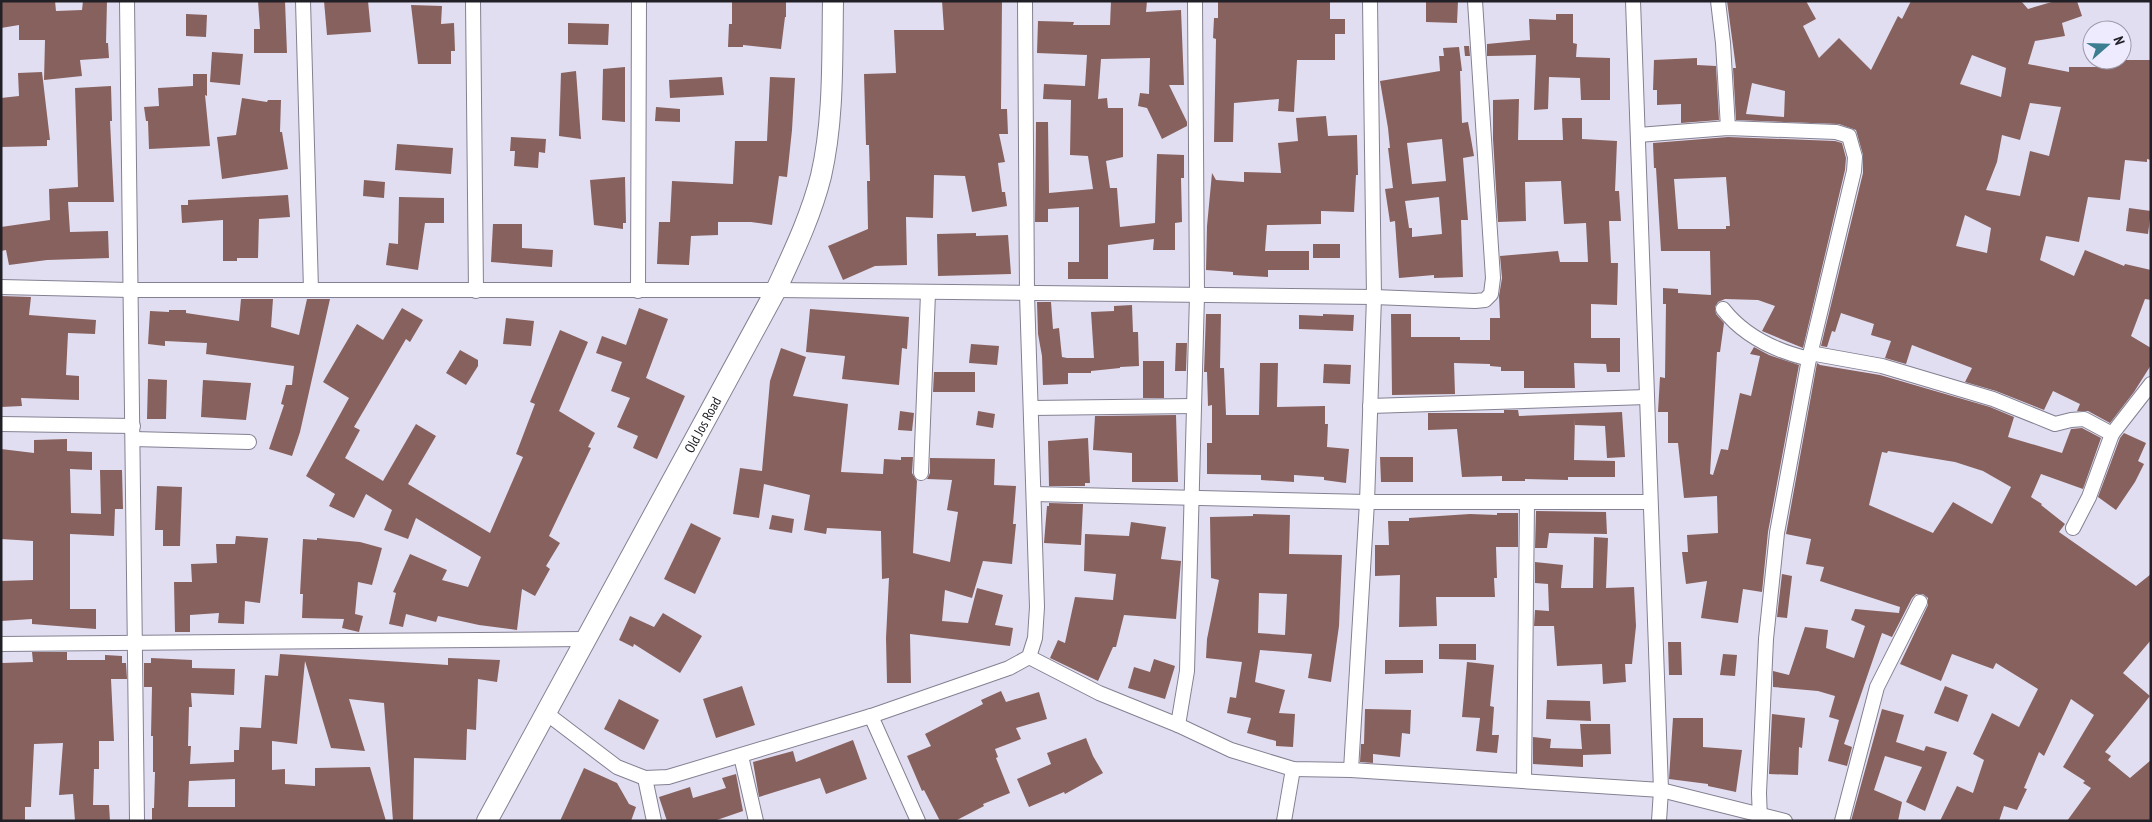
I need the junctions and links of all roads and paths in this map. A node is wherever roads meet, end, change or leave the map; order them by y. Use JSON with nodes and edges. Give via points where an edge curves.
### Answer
{"nodes":[{"id":1,"x":126,"y":1,"type":"edge"},
{"id":2,"x":303,"y":1,"type":"edge"},
{"id":3,"x":474,"y":1,"type":"edge"},
{"id":4,"x":639,"y":1,"type":"edge"},
{"id":5,"x":832,"y":1,"type":"edge"},
{"id":6,"x":1025,"y":1,"type":"edge"},
{"id":7,"x":1195,"y":1,"type":"edge"},
{"id":8,"x":1370,"y":1,"type":"edge"},
{"id":9,"x":1475,"y":1,"type":"edge"},
{"id":10,"x":1633,"y":1,"type":"edge"},
{"id":11,"x":1718,"y":1,"type":"edge"},
{"id":12,"x":1728,"y":128,"type":"junction"},
{"id":13,"x":1638,"y":135,"type":"junction"},
{"id":14,"x":1,"y":286,"type":"edge"},
{"id":15,"x":130,"y":290,"type":"junction"},
{"id":16,"x":311,"y":290,"type":"junction"},
{"id":17,"x":776,"y":290,"type":"junction"},
{"id":18,"x":476,"y":291,"type":"junction"},
{"id":19,"x":638,"y":291,"type":"junction"},
{"id":20,"x":928,"y":293,"type":"junction"},
{"id":21,"x":1027,"y":294,"type":"junction"},
{"id":22,"x":1197,"y":295,"type":"junction"},
{"id":23,"x":1374,"y":297,"type":"junction"},
{"id":24,"x":1723,"y":309,"type":"dead end"},
{"id":25,"x":1810,"y":356,"type":"junction"},
{"id":26,"x":2151,"y":384,"type":"edge"},
{"id":27,"x":1647,"y":397,"type":"junction"},
{"id":28,"x":1194,"y":406,"type":"junction"},
{"id":29,"x":1370,"y":406,"type":"junction"},
{"id":30,"x":1031,"y":408,"type":"junction"},
{"id":31,"x":1,"y":424,"type":"edge"},
{"id":32,"x":133,"y":432,"type":"junction"},
{"id":33,"x":2112,"y":434,"type":"junction"},
{"id":34,"x":249,"y":442,"type":"dead end"},
{"id":35,"x":921,"y":473,"type":"dead end"},
{"id":36,"x":1034,"y":494,"type":"junction"},
{"id":37,"x":1192,"y":499,"type":"junction"},
{"id":38,"x":1367,"y":502,"type":"junction"},
{"id":39,"x":1528,"y":502,"type":"junction"},
{"id":40,"x":1650,"y":502,"type":"junction"},
{"id":41,"x":2073,"y":528,"type":"dead end"},
{"id":42,"x":1920,"y":602,"type":"dead end"},
{"id":43,"x":584,"y":639,"type":"junction"},
{"id":44,"x":136,"y":643,"type":"junction"},
{"id":45,"x":1,"y":644,"type":"edge"},
{"id":46,"x":1029,"y":657,"type":"junction"},
{"id":47,"x":546,"y":713,"type":"junction"},
{"id":48,"x":871,"y":716,"type":"junction"},
{"id":49,"x":1178,"y":725,"type":"junction"},
{"id":50,"x":741,"y":756,"type":"junction"},
{"id":51,"x":1293,"y":769,"type":"junction"},
{"id":52,"x":1352,"y":770,"type":"junction"},
{"id":53,"x":645,"y":778,"type":"junction"},
{"id":54,"x":1524,"y":781,"type":"junction"},
{"id":55,"x":1661,"y":790,"type":"junction"},
{"id":56,"x":1760,"y":818,"type":"edge"},
{"id":57,"x":137,"y":821,"type":"edge"},
{"id":58,"x":487,"y":821,"type":"edge"},
{"id":59,"x":654,"y":821,"type":"edge"},
{"id":60,"x":756,"y":821,"type":"edge"},
{"id":61,"x":918,"y":821,"type":"edge"},
{"id":62,"x":1284,"y":821,"type":"edge"},
{"id":63,"x":1659,"y":821,"type":"edge"},
{"id":64,"x":1785,"y":821,"type":"edge"},
{"id":65,"x":1842,"y":821,"type":"edge"}],
"edges":[{"from":1,"to":15,"type":"street"},
{"from":2,"to":16,"type":"street"},
{"from":3,"to":18,"type":"street"},
{"from":4,"to":19,"type":"street"},
{"from":5,"to":17,"type":"main road","name":"Old Jos Road","via":[[832,89],[821,176],[804,230]]},
{"from":6,"to":21,"type":"street"},
{"from":7,"to":22,"type":"street"},
{"from":8,"to":23,"type":"street"},
{"from":9,"to":23,"type":"street","via":[[1493,278],[1491,294],[1485,300],[1474,301]]},
{"from":10,"to":13,"type":"street"},
{"from":11,"to":12,"type":"street"},
{"from":12,"to":13,"type":"street"},
{"from":12,"to":25,"type":"street","via":[[1836,132],[1849,136],[1851,141],[1854,171]]},
{"from":13,"to":27,"type":"street"},
{"from":14,"to":15,"type":"street"},
{"from":15,"to":16,"type":"street"},
{"from":15,"to":32,"type":"street"},
{"from":16,"to":18,"type":"street"},
{"from":17,"to":19,"type":"street"},
{"from":17,"to":20,"type":"street"},
{"from":17,"to":43,"type":"main road","name":"Old Jos Road"},
{"from":18,"to":19,"type":"street"},
{"from":20,"to":21,"type":"street"},
{"from":20,"to":35,"type":"street"},
{"from":21,"to":22,"type":"street"},
{"from":21,"to":30,"type":"street"},
{"from":22,"to":23,"type":"street"},
{"from":22,"to":28,"type":"street"},
{"from":23,"to":29,"type":"street"},
{"from":24,"to":25,"type":"street","via":[[1733,322],[1782,352]]},
{"from":25,"to":33,"type":"street","via":[[1882,366],[1993,399],[2055,424],[2084,419]]},
{"from":25,"to":56,"type":"street","via":[[1777,532],[1771,587]]},
{"from":26,"to":33,"type":"street"},
{"from":27,"to":29,"type":"street"},
{"from":27,"to":40,"type":"street"},
{"from":28,"to":30,"type":"street"},
{"from":28,"to":37,"type":"street"},
{"from":29,"to":38,"type":"street"},
{"from":30,"to":36,"type":"street"},
{"from":31,"to":32,"type":"street"},
{"from":32,"to":34,"type":"street"},
{"from":32,"to":44,"type":"street"},
{"from":33,"to":41,"type":"street","via":[[2089,498]]},
{"from":36,"to":37,"type":"street"},
{"from":36,"to":46,"type":"street","via":[[1037,607],[1035,638]]},
{"from":37,"to":38,"type":"street"},
{"from":37,"to":49,"type":"street","via":[[1187,671]]},
{"from":38,"to":39,"type":"street"},
{"from":38,"to":52,"type":"street"},
{"from":39,"to":40,"type":"street"},
{"from":39,"to":54,"type":"street"},
{"from":40,"to":55,"type":"street"},
{"from":42,"to":65,"type":"street","via":[[1877,687]]},
{"from":43,"to":44,"type":"street"},
{"from":43,"to":47,"type":"main road","name":"Old Jos Road"},
{"from":44,"to":45,"type":"street"},
{"from":44,"to":57,"type":"street"},
{"from":46,"to":48,"type":"street","via":[[1009,668]]},
{"from":46,"to":49,"type":"street","via":[[1099,692]]},
{"from":47,"to":53,"type":"street","via":[[616,766]]},
{"from":47,"to":58,"type":"main road","name":"Old Jos Road"},
{"from":48,"to":50,"type":"street"},
{"from":48,"to":61,"type":"street"},
{"from":49,"to":51,"type":"street","via":[[1232,750]]},
{"from":50,"to":53,"type":"street","via":[[668,777]]},
{"from":50,"to":60,"type":"street"},
{"from":51,"to":52,"type":"street"},
{"from":51,"to":62,"type":"street"},
{"from":52,"to":54,"type":"street"},
{"from":53,"to":59,"type":"street"},
{"from":54,"to":55,"type":"street"},
{"from":55,"to":56,"type":"street"},
{"from":55,"to":63,"type":"street"},
{"from":56,"to":64,"type":"street"}]}
